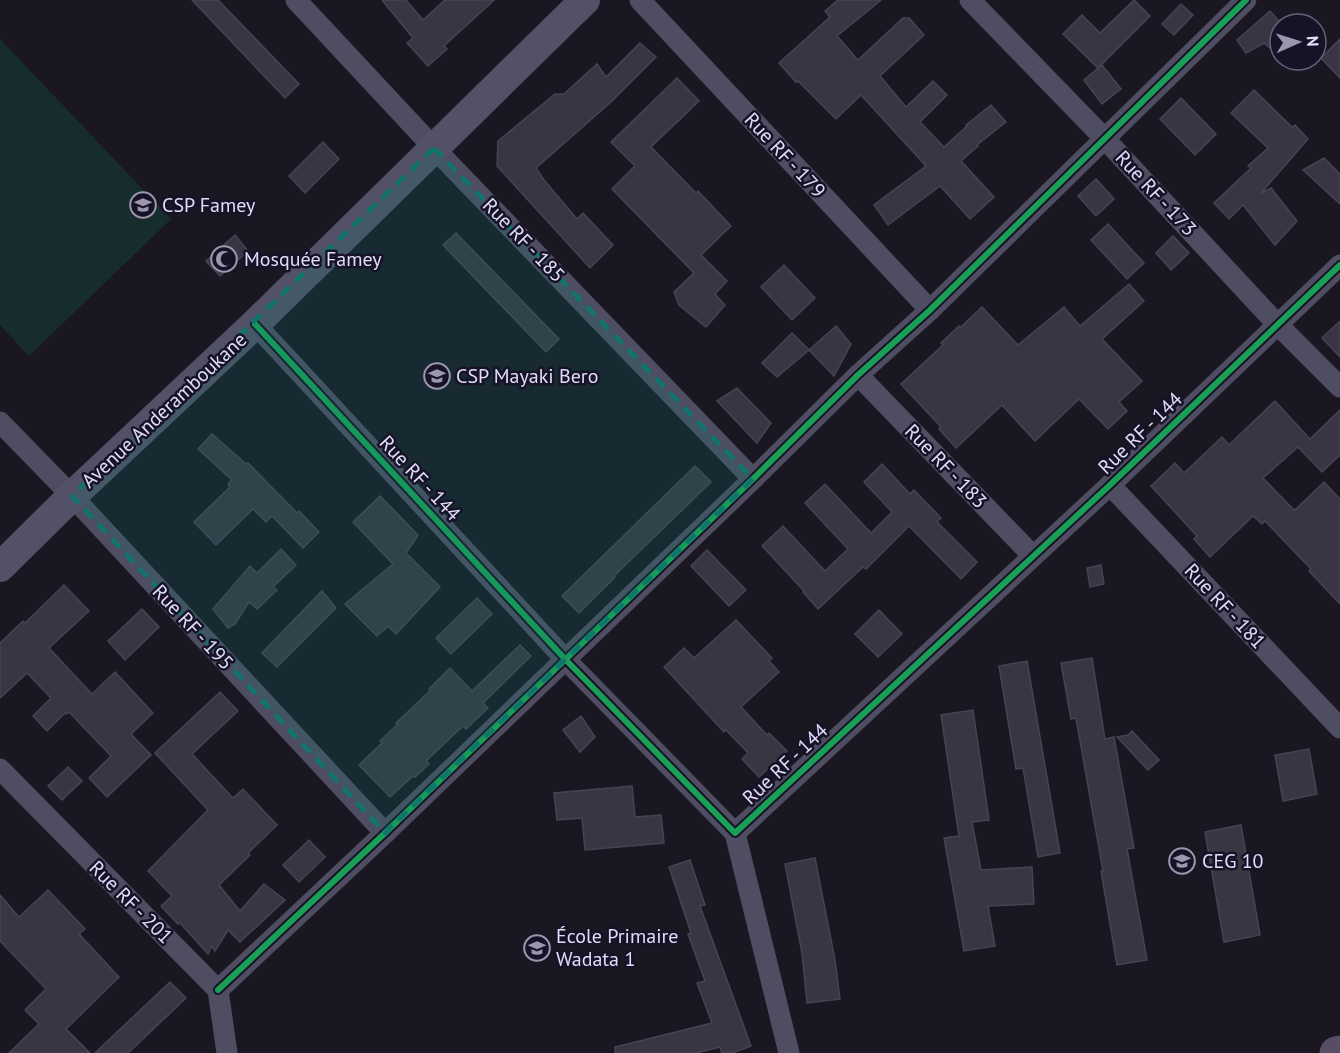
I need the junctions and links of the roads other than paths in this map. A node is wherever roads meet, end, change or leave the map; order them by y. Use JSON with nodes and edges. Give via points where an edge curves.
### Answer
{"nodes":[{"id":1,"x":296,"y":0,"type":"edge"},
{"id":2,"x":585,"y":0,"type":"edge"},
{"id":3,"x":640,"y":0,"type":"edge"},
{"id":4,"x":970,"y":0,"type":"edge"},
{"id":5,"x":1246,"y":0,"type":"edge"},
{"id":6,"x":1104,"y":138,"type":"junction"},
{"id":7,"x":434,"y":148,"type":"junction"},
{"id":8,"x":1340,"y":265,"type":"edge"},
{"id":9,"x":930,"y":310,"type":"junction"},
{"id":10,"x":255,"y":324,"type":"junction"},
{"id":11,"x":1278,"y":325,"type":"junction"},
{"id":12,"x":858,"y":375,"type":"junction"},
{"id":13,"x":1340,"y":387,"type":"edge"},
{"id":14,"x":0,"y":422,"type":"edge"},
{"id":15,"x":753,"y":479,"type":"junction"},
{"id":16,"x":1110,"y":485,"type":"junction"},
{"id":17,"x":72,"y":496,"type":"junction"},
{"id":18,"x":1033,"y":556,"type":"junction"},
{"id":19,"x":0,"y":567,"type":"edge"},
{"id":20,"x":565,"y":659,"type":"junction"},
{"id":21,"x":1340,"y":728,"type":"edge"},
{"id":22,"x":0,"y":769,"type":"edge"},
{"id":23,"x":385,"y":833,"type":"junction"},
{"id":24,"x":735,"y":833,"type":"junction"},
{"id":25,"x":218,"y":990,"type":"junction"},
{"id":26,"x":227,"y":1053,"type":"edge"},
{"id":27,"x":789,"y":1053,"type":"edge"}],
"edges":[{"from":1,"to":7,"type":"street","name":"Rue RF - 185"},
{"from":2,"to":7,"type":"street","name":"Avenue Anderamboukane"},
{"from":3,"to":9,"type":"street","name":"Rue RF - 179"},
{"from":4,"to":6,"type":"street","name":"Rue RF - 173"},
{"from":5,"to":6,"type":"street"},
{"from":6,"to":9,"type":"street"},
{"from":6,"to":11,"type":"street","name":"Rue RF - 173"},
{"from":7,"to":10,"type":"street","name":"Avenue Anderamboukane"},
{"from":7,"to":15,"type":"street","name":"Rue RF - 185"},
{"from":8,"to":11,"type":"street","name":"Rue RF - 144"},
{"from":9,"to":12,"type":"street"},
{"from":10,"to":17,"type":"street","name":"Avenue Anderamboukane"},
{"from":10,"to":20,"type":"street","name":"Rue RF - 144"},
{"from":11,"to":13,"type":"street","name":"Rue RF - 173"},
{"from":11,"to":16,"type":"street","name":"Rue RF - 144"},
{"from":12,"to":15,"type":"street"},
{"from":12,"to":18,"type":"street","name":"Rue RF - 183"},
{"from":14,"to":17,"type":"street","name":"Rue RF - 195"},
{"from":15,"to":20,"type":"street"},
{"from":16,"to":18,"type":"street","name":"Rue RF - 144"},
{"from":16,"to":21,"type":"street","name":"Rue RF - 181"},
{"from":17,"to":19,"type":"street","name":"Avenue Anderamboukane"},
{"from":17,"to":23,"type":"street","name":"Rue RF - 195"},
{"from":18,"to":24,"type":"street","name":"Rue RF - 144"},
{"from":20,"to":23,"type":"street"},
{"from":20,"to":24,"type":"street","name":"Rue RF - 144"},
{"from":22,"to":25,"type":"street","name":"Rue RF - 201"},
{"from":23,"to":25,"type":"street"},
{"from":24,"to":27,"type":"street"},
{"from":25,"to":26,"type":"street"}]}
